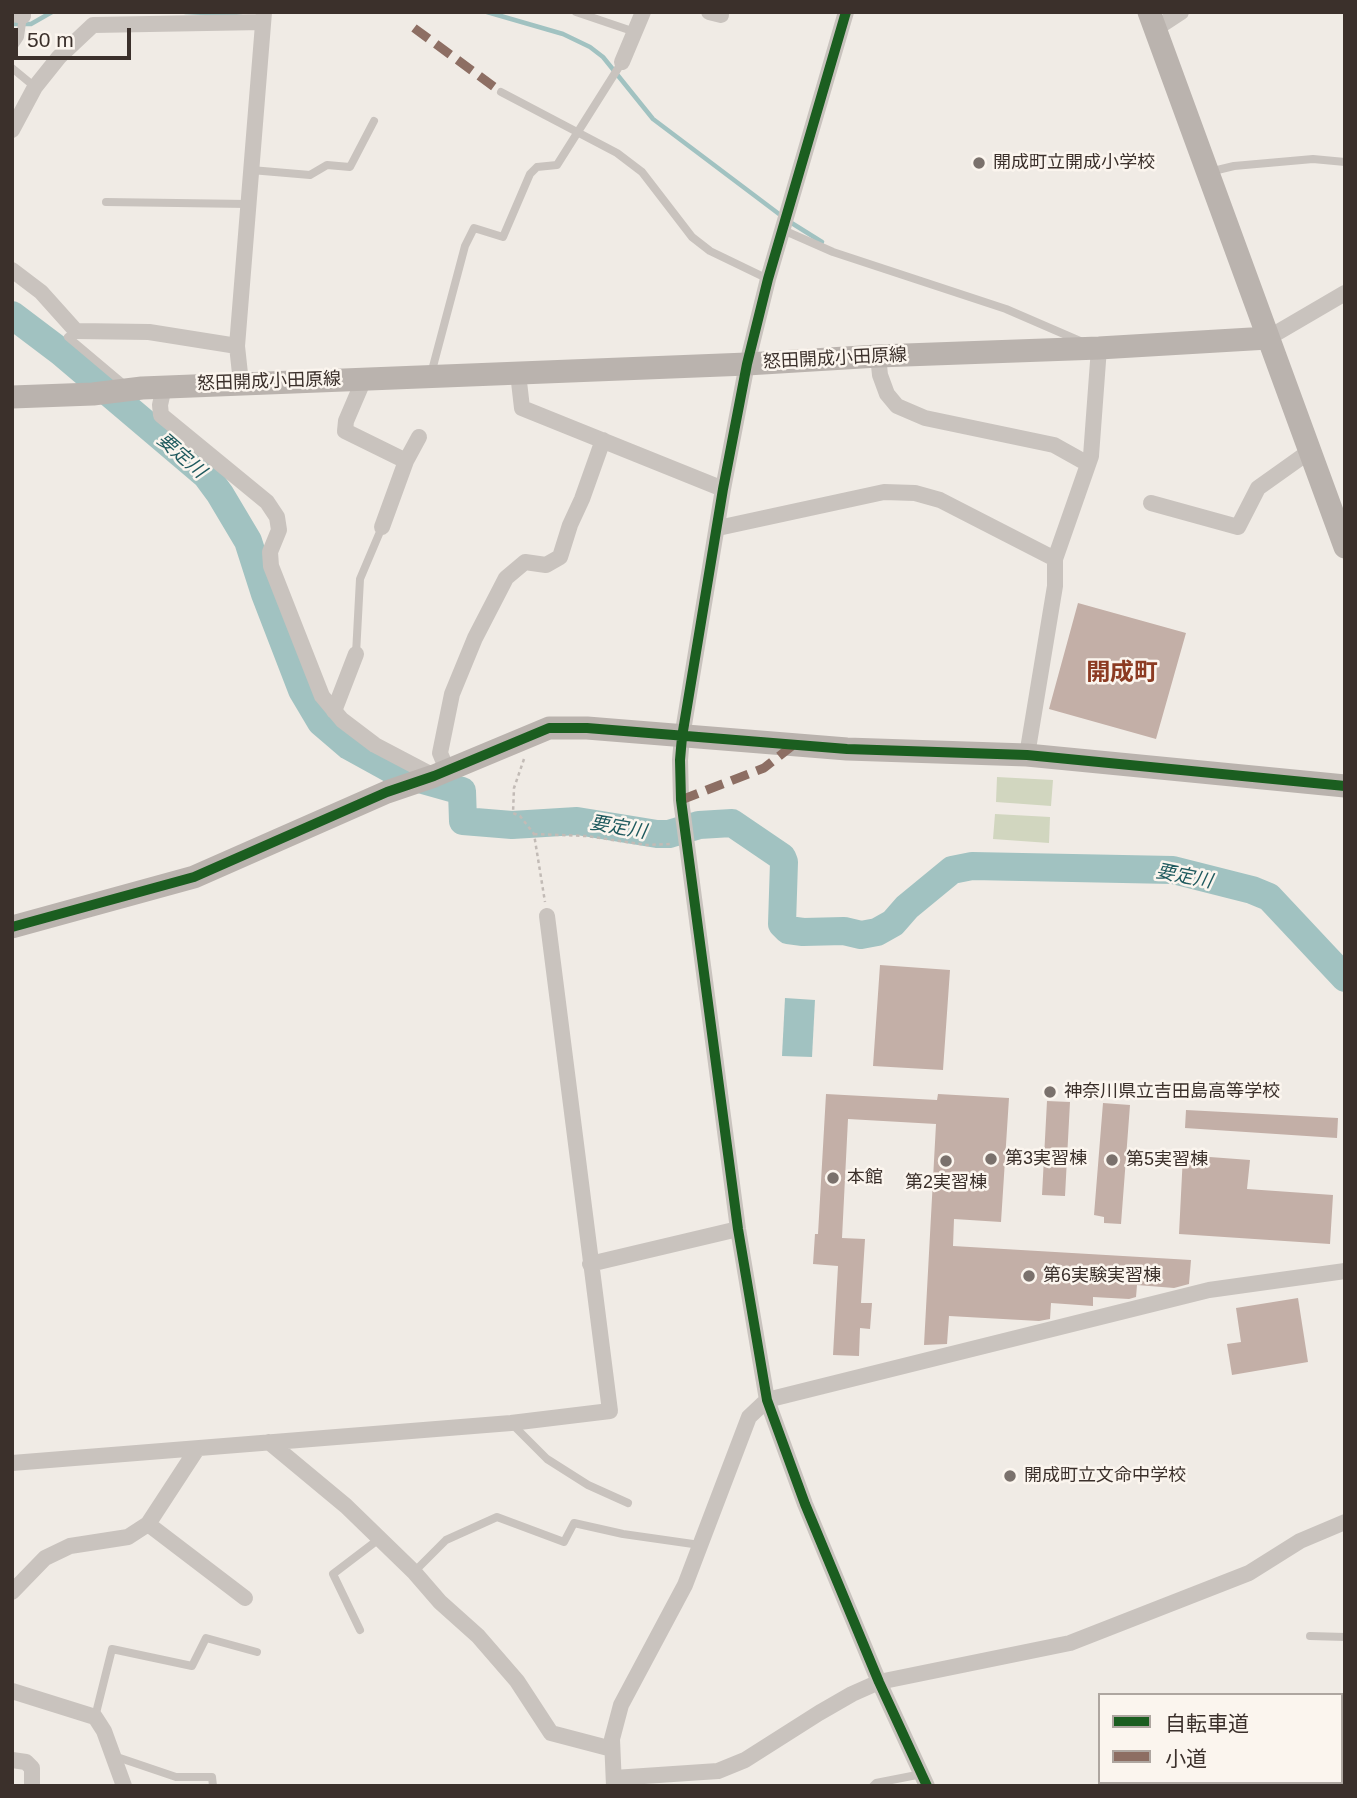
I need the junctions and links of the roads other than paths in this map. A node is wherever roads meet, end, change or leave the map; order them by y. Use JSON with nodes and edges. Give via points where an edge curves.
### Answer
{"nodes":[{"id":1,"x":576,"y":12,"type":"edge"},
{"id":2,"x":643,"y":12,"type":"edge"},
{"id":3,"x":846,"y":12,"type":"edge"},
{"id":4,"x":1181,"y":12,"type":"edge"},
{"id":5,"x":19,"y":14,"type":"edge"},
{"id":6,"x":263,"y":17,"type":"edge"},
{"id":7,"x":1152,"y":21,"type":"edge"},
{"id":8,"x":635,"y":32,"type":"junction"},
{"id":9,"x":12,"y":49,"type":"edge"},
{"id":10,"x":622,"y":62,"type":"joint"},
{"id":11,"x":12,"y":68,"type":"edge"},
{"id":12,"x":35,"y":87,"type":"junction"},
{"id":13,"x":501,"y":92,"type":"dead end"},
{"id":14,"x":374,"y":121,"type":"dead end"},
{"id":15,"x":12,"y":130,"type":"edge"},
{"id":16,"x":578,"y":132,"type":"junction"},
{"id":17,"x":1345,"y":162,"type":"edge"},
{"id":18,"x":251,"y":170,"type":"junction"},
{"id":19,"x":1208,"y":172,"type":"junction"},
{"id":20,"x":106,"y":202,"type":"dead end"},
{"id":21,"x":248,"y":204,"type":"junction"},
{"id":22,"x":783,"y":230,"type":"junction"},
{"id":23,"x":12,"y":270,"type":"edge"},
{"id":24,"x":768,"y":279,"type":"junction"},
{"id":25,"x":1345,"y":293,"type":"edge"},
{"id":26,"x":76,"y":331,"type":"junction"},
{"id":27,"x":1268,"y":338,"type":"junction"},
{"id":28,"x":237,"y":346,"type":"junction"},
{"id":29,"x":1099,"y":348,"type":"junction"},
{"id":30,"x":878,"y":356,"type":"junction"},
{"id":31,"x":747,"y":364,"type":"junction"},
{"id":32,"x":518,"y":373,"type":"junction"},
{"id":33,"x":430,"y":377,"type":"junction"},
{"id":34,"x":365,"y":379,"type":"junction"},
{"id":35,"x":241,"y":383,"type":"junction"},
{"id":36,"x":163,"y":387,"type":"junction"},
{"id":37,"x":127,"y":390,"type":"junction"},
{"id":38,"x":12,"y":397,"type":"edge"},
{"id":39,"x":419,"y":438,"type":"dead end"},
{"id":40,"x":603,"y":440,"type":"junction"},
{"id":41,"x":1310,"y":452,"type":"junction"},
{"id":42,"x":406,"y":461,"type":"junction"},
{"id":43,"x":1088,"y":464,"type":"junction"},
{"id":44,"x":723,"y":489,"type":"junction"},
{"id":45,"x":1151,"y":503,"type":"dead end"},
{"id":46,"x":382,"y":527,"type":"joint"},
{"id":47,"x":718,"y":528,"type":"junction"},
{"id":48,"x":1345,"y":547,"type":"edge"},
{"id":49,"x":1055,"y":559,"type":"junction"},
{"id":50,"x":356,"y":654,"type":"joint"},
{"id":51,"x":334,"y":711,"type":"junction"},
{"id":52,"x":682,"y":737,"type":"junction"},
{"id":53,"x":1027,"y":755,"type":"junction"},
{"id":54,"x":441,"y":773,"type":"junction"},
{"id":55,"x":1345,"y":786,"type":"edge"},
{"id":56,"x":547,"y":916,"type":"road end"},
{"id":57,"x":12,"y":927,"type":"edge"},
{"id":58,"x":738,"y":1229,"type":"junction"},
{"id":59,"x":590,"y":1264,"type":"junction"},
{"id":60,"x":1345,"y":1271,"type":"edge"},
{"id":61,"x":767,"y":1400,"type":"junction"},
{"id":62,"x":511,"y":1423,"type":"junction"},
{"id":63,"x":268,"y":1442,"type":"junction"},
{"id":64,"x":197,"y":1449,"type":"junction"},
{"id":65,"x":12,"y":1463,"type":"edge"},
{"id":66,"x":628,"y":1503,"type":"dead end"},
{"id":67,"x":1345,"y":1522,"type":"edge"},
{"id":68,"x":148,"y":1524,"type":"junction"},
{"id":69,"x":379,"y":1539,"type":"junction"},
{"id":70,"x":699,"y":1545,"type":"junction"},
{"id":71,"x":414,"y":1572,"type":"junction"},
{"id":72,"x":12,"y":1592,"type":"edge"},
{"id":73,"x":245,"y":1598,"type":"dead end"},
{"id":74,"x":360,"y":1630,"type":"dead end"},
{"id":75,"x":1310,"y":1636,"type":"dead end"},
{"id":76,"x":1345,"y":1637,"type":"edge"},
{"id":77,"x":257,"y":1652,"type":"dead end"},
{"id":78,"x":879,"y":1682,"type":"junction"},
{"id":79,"x":12,"y":1691,"type":"edge"},
{"id":80,"x":95,"y":1717,"type":"junction"},
{"id":81,"x":612,"y":1749,"type":"junction"},
{"id":82,"x":114,"y":1756,"type":"junction"},
{"id":83,"x":12,"y":1760,"type":"edge"},
{"id":84,"x":925,"y":1780,"type":"edge"},
{"id":85,"x":614,"y":1782,"type":"edge"},
{"id":86,"x":32,"y":1786,"type":"edge"},
{"id":87,"x":124,"y":1786,"type":"edge"},
{"id":88,"x":213,"y":1786,"type":"edge"},
{"id":89,"x":873,"y":1786,"type":"edge"}],
"edges":[{"from":1,"to":8,"type":"lane"},
{"from":2,"to":8,"type":"street"},
{"from":3,"to":22,"type":"street"},
{"from":4,"to":7,"type":"street"},
{"from":5,"to":9,"type":"lane","via":[[20,37]]},
{"from":6,"to":12,"type":"street","via":[[93,25]]},
{"from":6,"to":18,"type":"street"},
{"from":7,"to":19,"type":"street"},
{"from":8,"to":10,"type":"street"},
{"from":10,"to":16,"type":"lane"},
{"from":11,"to":12,"type":"lane"},
{"from":12,"to":15,"type":"street"},
{"from":13,"to":16,"type":"lane"},
{"from":14,"to":18,"type":"lane","via":[[350,167],[327,165],[310,175]]},
{"from":16,"to":24,"type":"lane","via":[[642,172],[692,237],[710,251]]},
{"from":16,"to":33,"type":"lane","via":[[557,165],[537,167],[530,174],[503,237],[474,228],[465,246]]},
{"from":17,"to":19,"type":"lane","via":[[1313,159]]},
{"from":18,"to":21,"type":"street"},
{"from":19,"to":27,"type":"street"},
{"from":20,"to":21,"type":"lane"},
{"from":21,"to":28,"type":"street"},
{"from":22,"to":24,"type":"street"},
{"from":22,"to":29,"type":"lane","via":[[833,252],[1006,309]]},
{"from":23,"to":26,"type":"street","via":[[41,292]]},
{"from":24,"to":31,"type":"street"},
{"from":25,"to":27,"type":"street"},
{"from":26,"to":28,"type":"street","via":[[149,332]]},
{"from":26,"to":37,"type":"lane","via":[[68,337]]},
{"from":27,"to":29,"type":"street","name":"怒田開成小田原線"},
{"from":27,"to":41,"type":"street"},
{"from":28,"to":35,"type":"street"},
{"from":29,"to":30,"type":"street","name":"怒田開成小田原線"},
{"from":29,"to":43,"type":"street"},
{"from":30,"to":31,"type":"street","name":"怒田開成小田原線"},
{"from":30,"to":43,"type":"street","via":[[887,394],[897,406],[925,418],[1054,445]]},
{"from":31,"to":32,"type":"street","name":"怒田開成小田原線"},
{"from":31,"to":44,"type":"street"},
{"from":32,"to":33,"type":"street","name":"怒田開成小田原線"},
{"from":32,"to":40,"type":"street","via":[[522,408]]},
{"from":33,"to":34,"type":"street","name":"怒田開成小田原線"},
{"from":34,"to":35,"type":"street","name":"怒田開成小田原線"},
{"from":34,"to":42,"type":"street","via":[[345,430]]},
{"from":35,"to":36,"type":"street","name":"怒田開成小田原線"},
{"from":36,"to":37,"type":"street","name":"怒田開成小田原線"},
{"from":36,"to":51,"type":"street","via":[[161,415],[267,502],[277,517],[279,530],[270,552],[271,566],[322,696]]},
{"from":37,"to":38,"type":"street","name":"怒田開成小田原線"},
{"from":39,"to":42,"type":"street"},
{"from":40,"to":44,"type":"street"},
{"from":40,"to":54,"type":"street","via":[[560,557],[546,565],[525,562],[506,579],[475,638],[452,694],[440,753]]},
{"from":41,"to":45,"type":"street","via":[[1258,488],[1238,527]]},
{"from":41,"to":48,"type":"street"},
{"from":42,"to":46,"type":"street"},
{"from":43,"to":49,"type":"street"},
{"from":44,"to":47,"type":"street"},
{"from":46,"to":50,"type":"lane","via":[[360,579]]},
{"from":47,"to":49,"type":"street","via":[[884,492],[915,493],[940,500]]},
{"from":47,"to":52,"type":"street"},
{"from":49,"to":53,"type":"street","via":[[1055,586]]},
{"from":50,"to":51,"type":"street"},
{"from":51,"to":54,"type":"street","via":[[375,745]]},
{"from":52,"to":53,"type":"street"},
{"from":52,"to":54,"type":"street","via":[[549,728]]},
{"from":52,"to":58,"type":"street","via":[[686,834]]},
{"from":53,"to":55,"type":"street"},
{"from":54,"to":57,"type":"street","via":[[194,877]]},
{"from":56,"to":59,"type":"street"},
{"from":58,"to":59,"type":"street"},
{"from":58,"to":61,"type":"street"},
{"from":59,"to":62,"type":"street","via":[[610,1410]]},
{"from":60,"to":61,"type":"street","via":[[1209,1290]]},
{"from":61,"to":70,"type":"street","via":[[749,1417]]},
{"from":61,"to":78,"type":"street"},
{"from":62,"to":63,"type":"street"},
{"from":62,"to":66,"type":"lane","via":[[547,1459]]},
{"from":63,"to":64,"type":"street"},
{"from":63,"to":69,"type":"street"},
{"from":64,"to":65,"type":"street"},
{"from":64,"to":68,"type":"street"},
{"from":67,"to":78,"type":"street","via":[[1300,1541],[1249,1573],[1070,1643]]},
{"from":68,"to":72,"type":"street","via":[[128,1538],[70,1546],[45,1558]]},
{"from":68,"to":73,"type":"street"},
{"from":69,"to":71,"type":"street"},
{"from":69,"to":74,"type":"lane","via":[[332,1574]]},
{"from":70,"to":71,"type":"lane","via":[[574,1523],[564,1542],[497,1517],[446,1540]]},
{"from":70,"to":81,"type":"street","via":[[685,1585],[621,1705]]},
{"from":71,"to":81,"type":"street","via":[[517,1681],[551,1733]]},
{"from":75,"to":76,"type":"lane"},
{"from":77,"to":80,"type":"lane","via":[[206,1639],[192,1665],[112,1649]]},
{"from":78,"to":84,"type":"street"},
{"from":78,"to":85,"type":"street","via":[[718,1771]]},
{"from":79,"to":80,"type":"street"},
{"from":80,"to":82,"type":"street"},
{"from":81,"to":85,"type":"street"},
{"from":82,"to":87,"type":"street"},
{"from":82,"to":88,"type":"lane","via":[[176,1777],[212,1777]]},
{"from":83,"to":86,"type":"street","via":[[32,1768]]},
{"from":84,"to":89,"type":"lane"}]}
